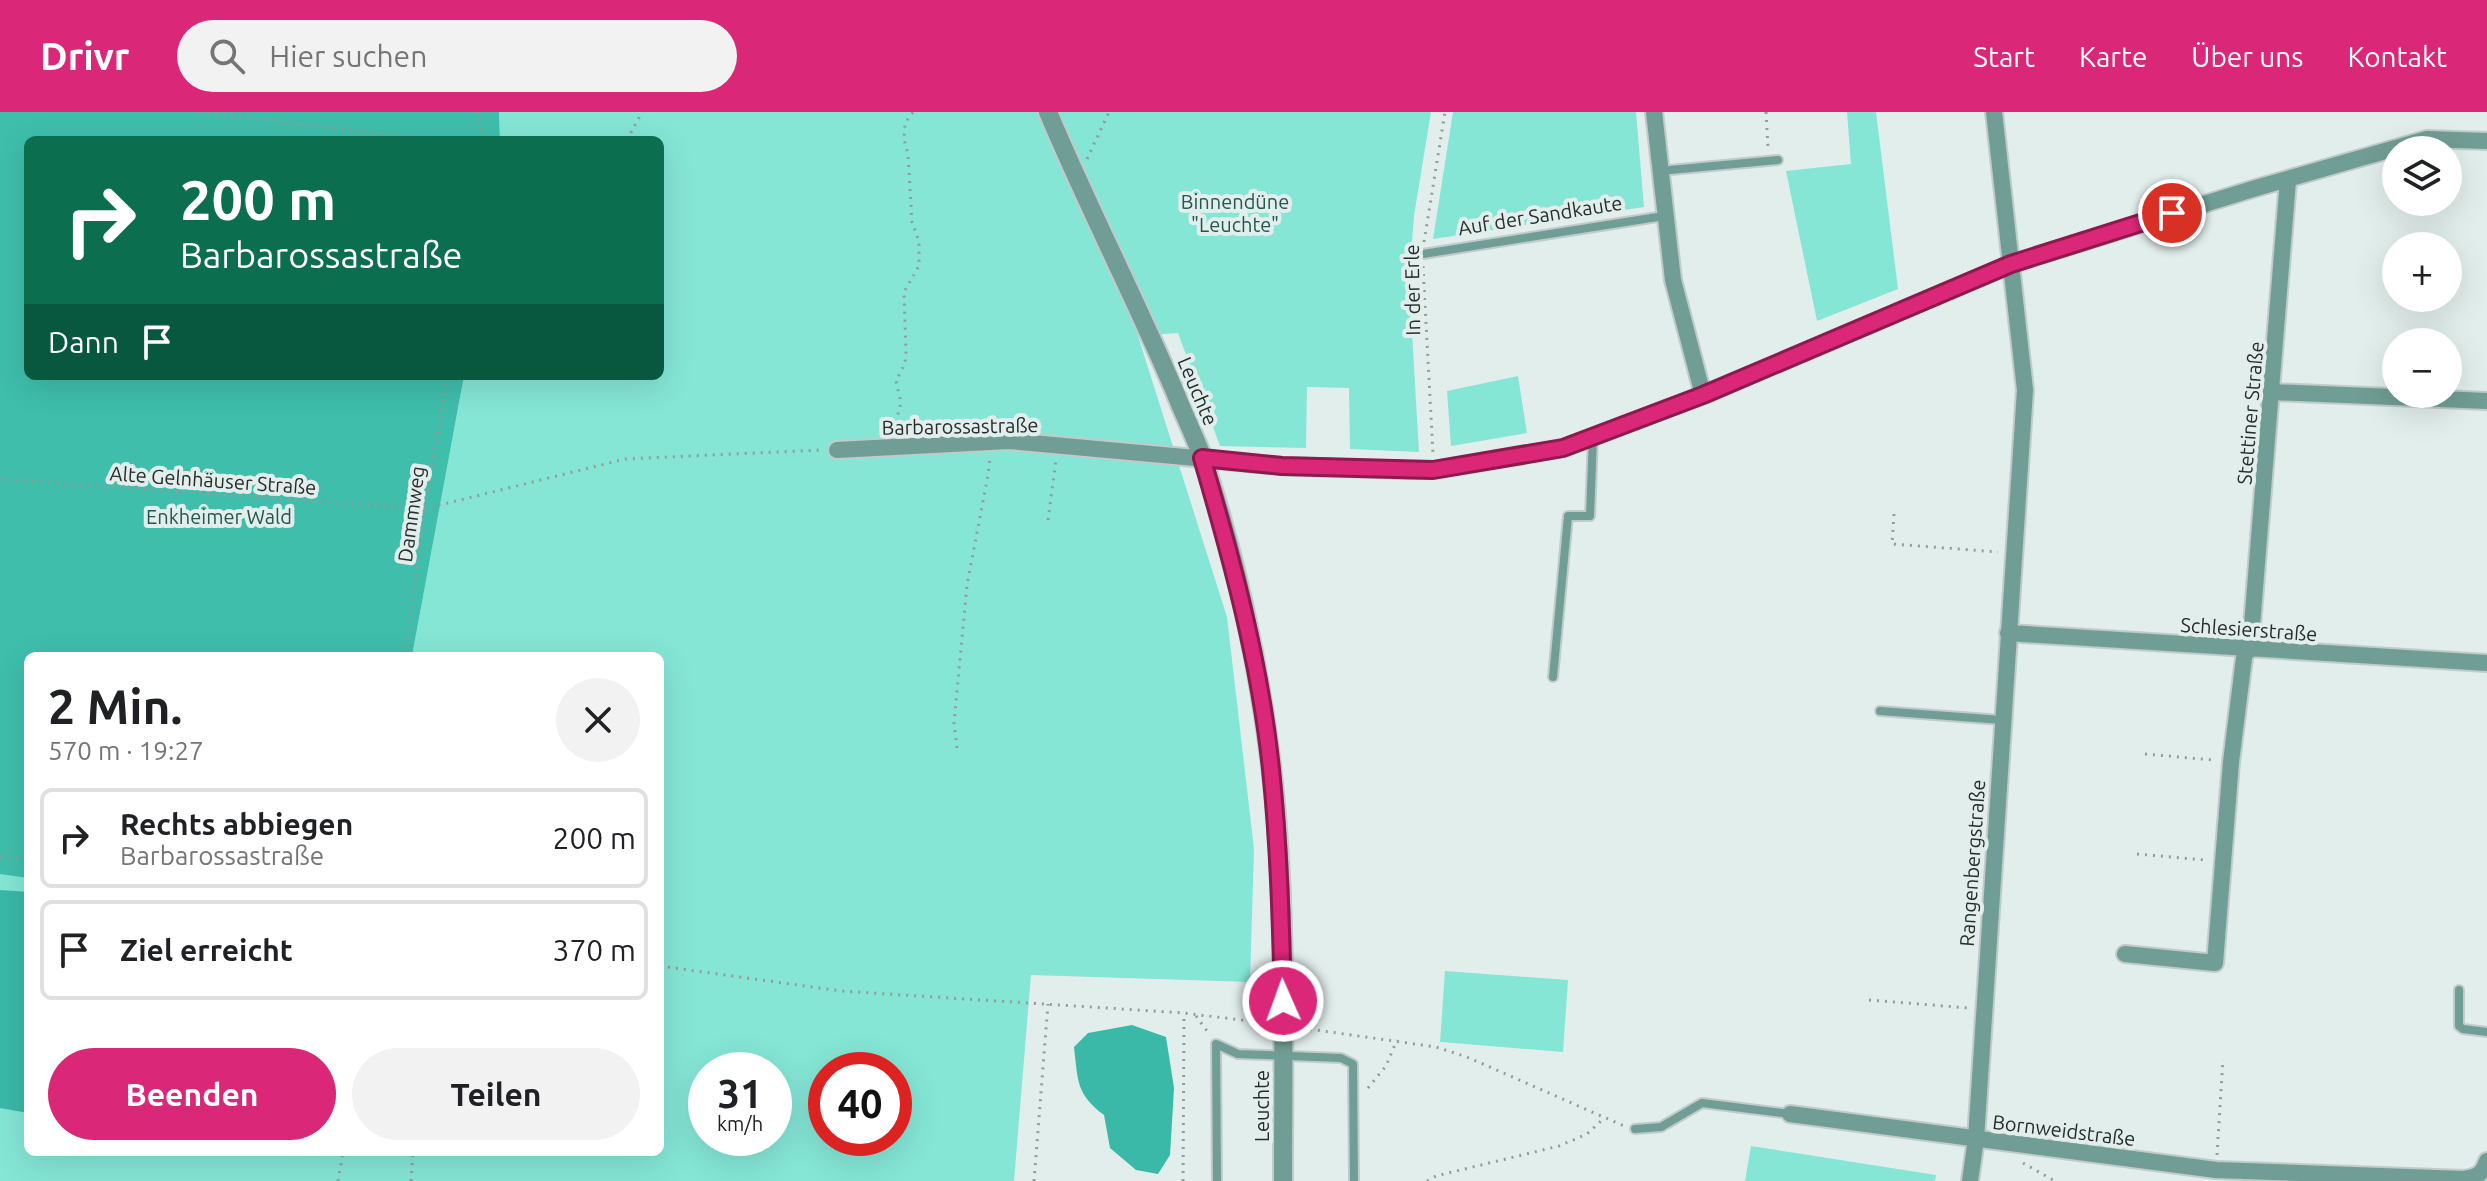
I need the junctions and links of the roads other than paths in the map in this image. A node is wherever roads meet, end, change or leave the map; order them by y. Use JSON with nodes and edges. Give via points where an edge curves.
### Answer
{"nodes":[{"id":1,"x":1048,"y":112,"type":"edge"},
{"id":2,"x":1654,"y":112,"type":"edge"},
{"id":3,"x":1994,"y":112,"type":"edge"},
{"id":4,"x":2487,"y":141,"type":"edge"},
{"id":5,"x":1773,"y":161,"type":"road end"},
{"id":6,"x":1658,"y":172,"type":"junction"},
{"id":7,"x":2288,"y":180,"type":"junction"},
{"id":8,"x":1664,"y":216,"type":"junction"},
{"id":9,"x":1423,"y":254,"type":"road end"},
{"id":10,"x":2011,"y":264,"type":"junction"},
{"id":11,"x":2272,"y":392,"type":"junction"},
{"id":12,"x":1703,"y":395,"type":"junction"},
{"id":13,"x":2487,"y":401,"type":"edge"},
{"id":14,"x":1593,"y":436,"type":"junction"},
{"id":15,"x":837,"y":450,"type":"road end"},
{"id":16,"x":1202,"y":458,"type":"junction"},
{"id":17,"x":2008,"y":633,"type":"junction"},
{"id":18,"x":2248,"y":650,"type":"junction"},
{"id":19,"x":2487,"y":663,"type":"edge"},
{"id":20,"x":1553,"y":677,"type":"dead end"},
{"id":21,"x":1880,"y":711,"type":"dead end"},
{"id":22,"x":2002,"y":720,"type":"junction"},
{"id":23,"x":2125,"y":954,"type":"dead end"},
{"id":24,"x":2459,"y":990,"type":"dead end"},
{"id":25,"x":2487,"y":1032,"type":"edge"},
{"id":26,"x":1283,"y":1056,"type":"junction"},
{"id":27,"x":1790,"y":1114,"type":"joint"},
{"id":28,"x":1635,"y":1129,"type":"road end"},
{"id":29,"x":1976,"y":1139,"type":"junction"},
{"id":30,"x":2487,"y":1161,"type":"edge"},
{"id":31,"x":1217,"y":1181,"type":"edge"},
{"id":32,"x":1283,"y":1181,"type":"edge"},
{"id":33,"x":1354,"y":1181,"type":"edge"},
{"id":34,"x":1970,"y":1181,"type":"edge"}],
"edges":[{"from":1,"to":16,"type":"street","name":"Leuchte"},
{"from":2,"to":6,"type":"street"},
{"from":3,"to":10,"type":"street","name":"Rangenbergstraße"},
{"from":4,"to":7,"type":"street","name":"Barbarossastraße","via":[[2427,139]]},
{"from":5,"to":6,"type":"lane"},
{"from":6,"to":8,"type":"street"},
{"from":7,"to":10,"type":"street","name":"Barbarossastraße"},
{"from":7,"to":11,"type":"street","name":"Stettiner Straße"},
{"from":8,"to":9,"type":"lane","name":"Auf der Sandkaute"},
{"from":8,"to":12,"type":"street","via":[[1673,280]]},
{"from":10,"to":12,"type":"street","name":"Barbarossastraße"},
{"from":10,"to":17,"type":"street","name":"Rangenbergstraße","via":[[2025,390]]},
{"from":11,"to":13,"type":"street"},
{"from":11,"to":18,"type":"street","name":"Stettiner Straße"},
{"from":12,"to":14,"type":"street","name":"Barbarossastraße"},
{"from":14,"to":16,"type":"street","name":"Barbarossastraße","via":[[1563,448],[1433,470]]},
{"from":14,"to":20,"type":"lane","via":[[1590,516],[1568,516]]},
{"from":15,"to":16,"type":"street","name":"Barbarossastraße","via":[[990,442]]},
{"from":16,"to":26,"type":"street","name":"Leuchte","via":[[1233,562],[1271,766]]},
{"from":17,"to":18,"type":"street","name":"Schlesierstraße"},
{"from":17,"to":22,"type":"street","name":"Rangenbergstraße"},
{"from":18,"to":19,"type":"street","name":"Schlesierstraße"},
{"from":18,"to":23,"type":"street","name":"Stettiner Straße","via":[[2231,762],[2215,963]]},
{"from":21,"to":22,"type":"lane"},
{"from":22,"to":29,"type":"street","name":"Rangenbergstraße"},
{"from":24,"to":25,"type":"lane","via":[[2459,1026]]},
{"from":26,"to":31,"type":"lane","via":[[1238,1054],[1216,1044]]},
{"from":26,"to":32,"type":"street","name":"Leuchte"},
{"from":26,"to":33,"type":"lane","via":[[1349,1060],[1355,1071]]},
{"from":27,"to":28,"type":"lane","name":"Bornweidstraße","via":[[1702,1103],[1661,1127]]},
{"from":27,"to":29,"type":"street","name":"Bornweidstraße"},
{"from":29,"to":30,"type":"street","name":"Bornweidstraße","via":[[2216,1170],[2464,1179],[2476,1177]]},
{"from":29,"to":34,"type":"street","name":"Rangenbergstraße"}]}
